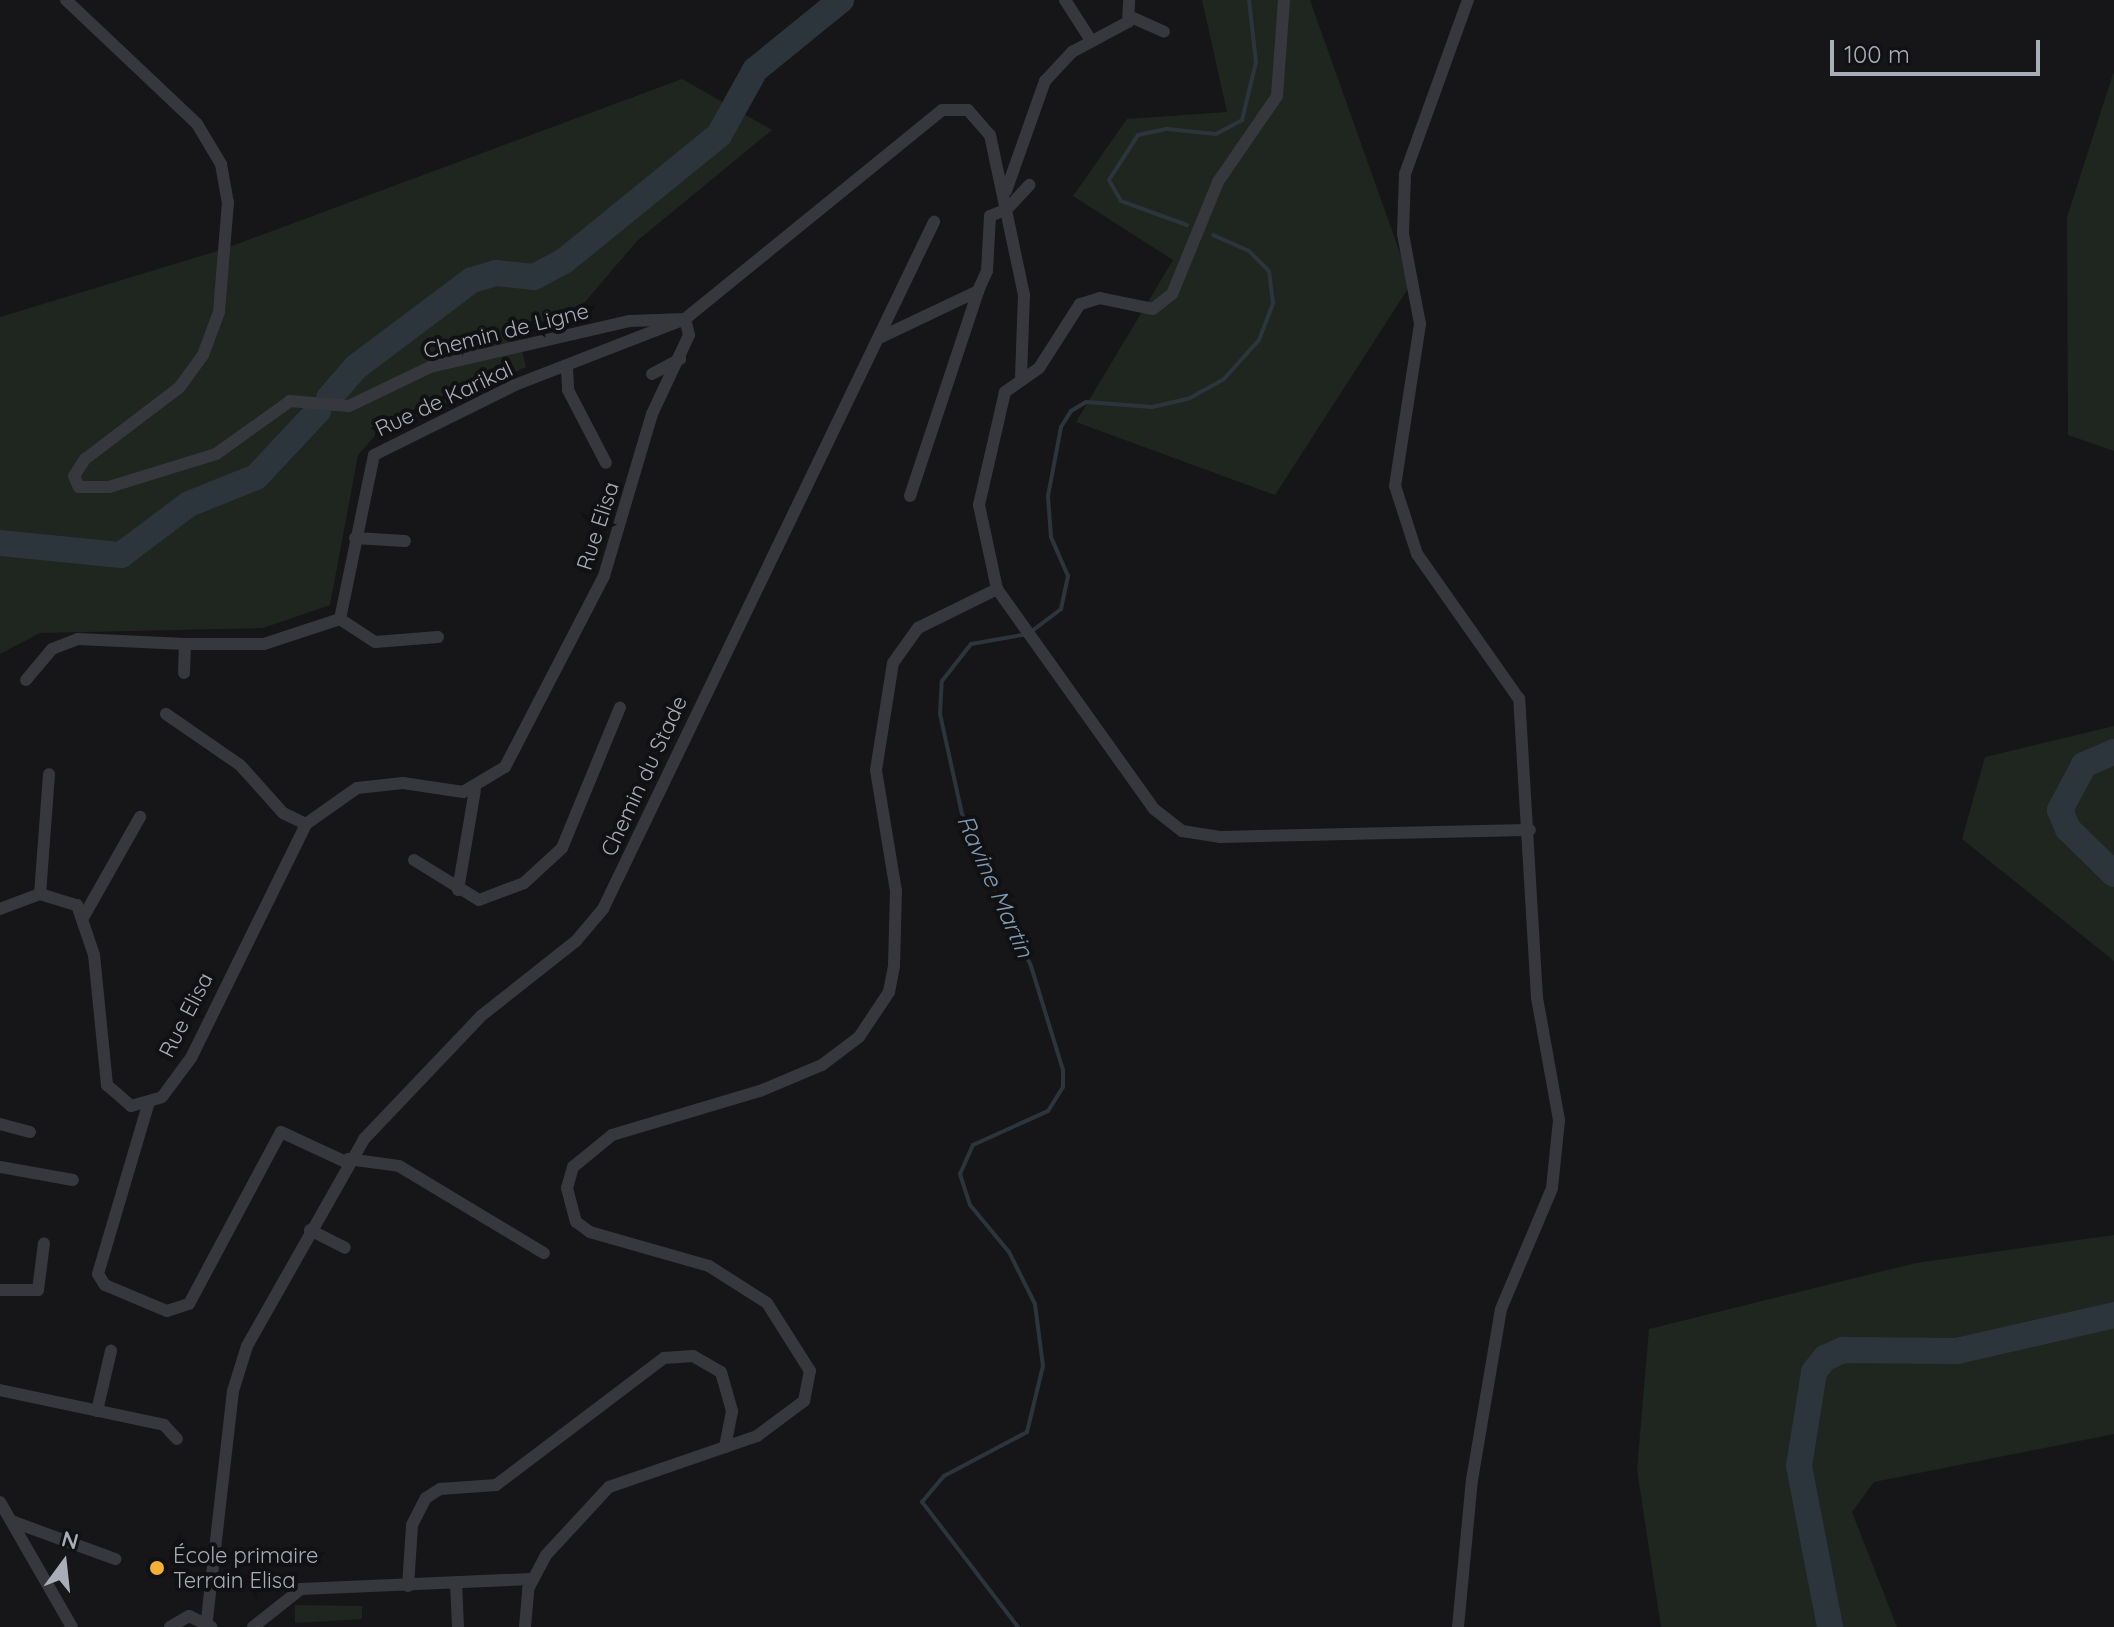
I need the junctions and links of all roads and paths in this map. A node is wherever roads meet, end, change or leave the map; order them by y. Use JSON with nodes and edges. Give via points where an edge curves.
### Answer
{"nodes":[{"id":1,"x":66,"y":0,"type":"edge"},
{"id":2,"x":1065,"y":0,"type":"edge"},
{"id":3,"x":1129,"y":0,"type":"edge"},
{"id":4,"x":1284,"y":0,"type":"edge"},
{"id":5,"x":1468,"y":0,"type":"edge"},
{"id":6,"x":1131,"y":17,"type":"junction"},
{"id":7,"x":1164,"y":32,"type":"dead end"},
{"id":8,"x":1090,"y":39,"type":"junction"},
{"id":9,"x":1029,"y":185,"type":"dead end"},
{"id":10,"x":1006,"y":203,"type":"junction"},
{"id":11,"x":934,"y":222,"type":"dead end"},
{"id":12,"x":978,"y":291,"type":"junction"},
{"id":13,"x":685,"y":319,"type":"junction"},
{"id":14,"x":879,"y":338,"type":"junction"},
{"id":15,"x":680,"y":359,"type":"junction"},
{"id":16,"x":567,"y":368,"type":"junction"},
{"id":17,"x":652,"y":374,"type":"dead end"},
{"id":18,"x":1021,"y":376,"type":"junction"},
{"id":19,"x":606,"y":463,"type":"dead end"},
{"id":20,"x":910,"y":496,"type":"dead end"},
{"id":21,"x":355,"y":538,"type":"junction"},
{"id":22,"x":405,"y":541,"type":"dead end"},
{"id":23,"x":997,"y":589,"type":"junction"},
{"id":24,"x":340,"y":619,"type":"junction"},
{"id":25,"x":438,"y":637,"type":"dead end"},
{"id":26,"x":185,"y":644,"type":"junction"},
{"id":27,"x":184,"y":673,"type":"dead end"},
{"id":28,"x":26,"y":680,"type":"dead end"},
{"id":29,"x":620,"y":707,"type":"dead end"},
{"id":30,"x":166,"y":714,"type":"dead end"},
{"id":31,"x":536,"y":739,"type":"dead end"},
{"id":32,"x":521,"y":743,"type":"junction"},
{"id":33,"x":49,"y":774,"type":"dead end"},
{"id":34,"x":475,"y":790,"type":"junction"},
{"id":35,"x":140,"y":817,"type":"dead end"},
{"id":36,"x":306,"y":824,"type":"junction"},
{"id":37,"x":1530,"y":830,"type":"junction"},
{"id":38,"x":414,"y":860,"type":"dead end"},
{"id":39,"x":458,"y":890,"type":"junction"},
{"id":40,"x":40,"y":894,"type":"junction"},
{"id":41,"x":0,"y":909,"type":"edge"},
{"id":42,"x":84,"y":916,"type":"junction"},
{"id":43,"x":148,"y":1105,"type":"junction"},
{"id":44,"x":0,"y":1124,"type":"edge"},
{"id":45,"x":30,"y":1132,"type":"dead end"},
{"id":46,"x":347,"y":1160,"type":"junction"},
{"id":47,"x":0,"y":1167,"type":"edge"},
{"id":48,"x":73,"y":1180,"type":"dead end"},
{"id":49,"x":310,"y":1230,"type":"junction"},
{"id":50,"x":44,"y":1243,"type":"dead end"},
{"id":51,"x":345,"y":1248,"type":"dead end"},
{"id":52,"x":544,"y":1253,"type":"dead end"},
{"id":53,"x":0,"y":1290,"type":"edge"},
{"id":54,"x":111,"y":1351,"type":"dead end"},
{"id":55,"x":0,"y":1390,"type":"edge"},
{"id":56,"x":97,"y":1411,"type":"junction"},
{"id":57,"x":177,"y":1439,"type":"dead end"},
{"id":58,"x":725,"y":1447,"type":"junction"},
{"id":59,"x":0,"y":1502,"type":"edge"},
{"id":60,"x":11,"y":1520,"type":"junction"},
{"id":61,"x":115,"y":1559,"type":"dead end"},
{"id":62,"x":532,"y":1579,"type":"junction"},
{"id":63,"x":456,"y":1583,"type":"junction"},
{"id":64,"x":408,"y":1586,"type":"junction"},
{"id":65,"x":209,"y":1623,"type":"edge"},
{"id":66,"x":72,"y":1627,"type":"edge"},
{"id":67,"x":170,"y":1627,"type":"edge"},
{"id":68,"x":253,"y":1627,"type":"edge"},
{"id":69,"x":458,"y":1627,"type":"edge"},
{"id":70,"x":525,"y":1627,"type":"edge"},
{"id":71,"x":1458,"y":1627,"type":"edge"}],
"edges":[{"from":1,"to":13,"type":"street","name":"Chemin de Ligne","via":[[197,124],[221,164],[228,202],[219,312],[203,355],[180,387],[85,459],[74,476],[79,487],[109,487],[216,454],[290,401],[349,406],[430,367],[629,321]]},
{"from":2,"to":8,"type":"street"},
{"from":3,"to":6,"type":"street"},
{"from":4,"to":18,"type":"street","via":[[1277,96],[1218,182],[1172,294],[1153,309],[1088,299],[1039,368]]},
{"from":5,"to":37,"type":"street","via":[[1405,174],[1403,234],[1420,324],[1395,486],[1417,554],[1519,699]]},
{"from":6,"to":7,"type":"street"},
{"from":6,"to":8,"type":"street"},
{"from":8,"to":10,"type":"street","via":[[1037,95]]},
{"from":9,"to":10,"type":"street"},
{"from":10,"to":12,"type":"street","via":[[990,216]]},
{"from":10,"to":13,"type":"street","via":[[985,121],[968,110],[942,110]]},
{"from":10,"to":18,"type":"street","via":[[1024,295]]},
{"from":11,"to":14,"type":"street","name":"Chemin du Stade"},
{"from":12,"to":14,"type":"street"},
{"from":12,"to":20,"type":"street"},
{"from":13,"to":15,"type":"street","name":"Rue Elisa","via":[[689,335]]},
{"from":13,"to":16,"type":"street","name":"Rue de Karikal"},
{"from":14,"to":46,"type":"street","name":"Chemin du Stade","via":[[747,598],[603,909],[576,941],[481,1016]]},
{"from":15,"to":17,"type":"street"},
{"from":15,"to":32,"type":"street","name":"Rue Elisa","via":[[652,414],[604,576]]},
{"from":16,"to":19,"type":"street","via":[[568,390]]},
{"from":16,"to":21,"type":"street","name":"Rue de Karikal","via":[[515,385],[374,455]]},
{"from":18,"to":23,"type":"street","via":[[1005,392],[983,466],[979,505]]},
{"from":21,"to":22,"type":"street"},
{"from":21,"to":24,"type":"street","name":"Rue de Karikal"},
{"from":23,"to":37,"type":"street","via":[[1154,809],[1182,831],[1220,837]]},
{"from":23,"to":58,"type":"street","via":[[918,628],[893,663],[876,770],[896,891],[894,966],[889,992],[859,1037],[822,1065],[760,1091],[635,1123],[589,1149],[573,1167],[567,1188],[576,1222],[732,1276],[767,1303],[804,1354],[810,1371],[804,1401],[780,1423]]},
{"from":24,"to":25,"type":"street","via":[[375,642]]},
{"from":24,"to":26,"type":"street","via":[[264,644]]},
{"from":26,"to":27,"type":"street"},
{"from":26,"to":28,"type":"street","via":[[65,642]]},
{"from":29,"to":39,"type":"street","via":[[558,854],[510,892],[479,900]]},
{"from":30,"to":36,"type":"street","via":[[240,765],[283,813]]},
{"from":31,"to":32,"type":"street"},
{"from":32,"to":34,"type":"street","name":"Rue Elisa"},
{"from":33,"to":40,"type":"street"},
{"from":34,"to":36,"type":"street","name":"Rue Elisa","via":[[379,783],[337,799]]},
{"from":34,"to":39,"type":"street"},
{"from":35,"to":42,"type":"street"},
{"from":36,"to":43,"type":"street","name":"Rue Elisa","via":[[191,1058]]},
{"from":37,"to":71,"type":"street","via":[[1537,998],[1558,1150],[1549,1198],[1501,1309],[1472,1480]]},
{"from":38,"to":39,"type":"street"},
{"from":40,"to":41,"type":"street"},
{"from":40,"to":42,"type":"street","via":[[67,898]]},
{"from":42,"to":43,"type":"street","via":[[107,1085],[131,1106]]},
{"from":43,"to":46,"type":"street","via":[[98,1274],[105,1285],[167,1311],[189,1304],[281,1132]]},
{"from":44,"to":45,"type":"street"},
{"from":46,"to":49,"type":"street","name":"Chemin du Stade"},
{"from":46,"to":52,"type":"street","via":[[399,1166]]},
{"from":47,"to":48,"type":"street"},
{"from":49,"to":51,"type":"street"},
{"from":49,"to":65,"type":"street","name":"Chemin du Stade","via":[[239,1368]]},
{"from":50,"to":53,"type":"street","via":[[38,1290]]},
{"from":54,"to":56,"type":"street"},
{"from":55,"to":56,"type":"street"},
{"from":56,"to":57,"type":"street","via":[[164,1425]]},
{"from":58,"to":62,"type":"street","via":[[609,1487],[576,1514]]},
{"from":58,"to":64,"type":"street","via":[[731,1401],[721,1372],[693,1356],[664,1358],[496,1485],[440,1489],[426,1498],[412,1525]]},
{"from":59,"to":60,"type":"street"},
{"from":60,"to":61,"type":"street"},
{"from":60,"to":66,"type":"street"},
{"from":62,"to":63,"type":"street"},
{"from":62,"to":70,"type":"street"},
{"from":63,"to":64,"type":"street"},
{"from":63,"to":69,"type":"street"},
{"from":64,"to":68,"type":"street","via":[[301,1589]]},
{"from":65,"to":67,"type":"street","via":[[189,1616]]}]}
